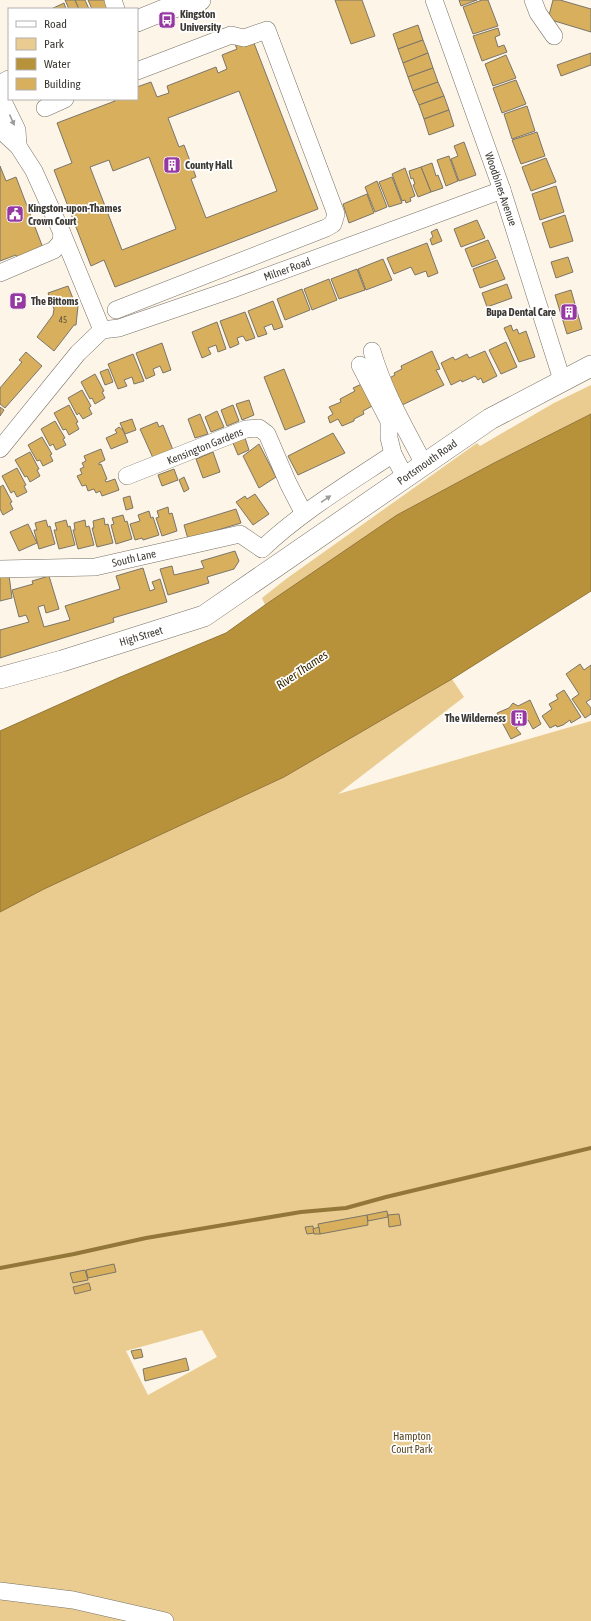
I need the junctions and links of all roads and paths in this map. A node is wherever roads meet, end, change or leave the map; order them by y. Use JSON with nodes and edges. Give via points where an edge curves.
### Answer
{"nodes":[{"id":1,"x":200,"y":0,"type":"edge"},
{"id":2,"x":434,"y":0,"type":"edge"},
{"id":3,"x":533,"y":0,"type":"edge"},
{"id":4,"x":163,"y":5,"type":"edge"},
{"id":5,"x":138,"y":20,"type":"edge"},
{"id":6,"x":554,"y":36,"type":"dead end"},
{"id":7,"x":138,"y":71,"type":"edge"},
{"id":8,"x":3,"y":80,"type":"edge"},
{"id":9,"x":8,"y":98,"type":"edge"},
{"id":10,"x":9,"y":100,"type":"edge"},
{"id":11,"x":62,"y":100,"type":"edge"},
{"id":12,"x":45,"y":108,"type":"dead end"},
{"id":13,"x":0,"y":124,"type":"edge"},
{"id":14,"x":18,"y":146,"type":"junction"},
{"id":15,"x":502,"y":190,"type":"junction"},
{"id":16,"x":62,"y":233,"type":"junction"},
{"id":17,"x":0,"y":273,"type":"edge"},
{"id":18,"x":116,"y":310,"type":"dead end"},
{"id":19,"x":102,"y":330,"type":"junction"},
{"id":20,"x":372,"y":351,"type":"dead end"},
{"id":21,"x":360,"y":365,"type":"dead end"},
{"id":22,"x":591,"y":366,"type":"edge"},
{"id":23,"x":562,"y":380,"type":"junction"},
{"id":24,"x":0,"y":448,"type":"edge"},
{"id":25,"x":393,"y":454,"type":"junction"},
{"id":26,"x":424,"y":464,"type":"junction"},
{"id":27,"x":127,"y":476,"type":"dead end"},
{"id":28,"x":405,"y":477,"type":"junction"},
{"id":29,"x":304,"y":514,"type":"junction"},
{"id":30,"x":262,"y":549,"type":"junction"},
{"id":31,"x":0,"y":568,"type":"edge"},
{"id":32,"x":270,"y":569,"type":"junction"},
{"id":33,"x":0,"y":678,"type":"edge"},
{"id":34,"x":0,"y":1591,"type":"edge"},
{"id":35,"x":164,"y":1621,"type":"edge"}],
"edges":[{"from":1,"to":4,"type":"main road"},
{"from":2,"to":15,"type":"street","name":"Woodbines Avenue"},
{"from":3,"to":6,"type":"street","via":[[538,13]]},
{"from":4,"to":5,"type":"main road"},
{"from":7,"to":18,"type":"street","via":[[231,35],[244,38],[267,30],[336,214],[333,224],[326,228]]},
{"from":8,"to":9,"type":"street","one_way":true},
{"from":10,"to":14,"type":"street","one_way":true,"via":[[17,130]]},
{"from":11,"to":12,"type":"street"},
{"from":13,"to":14,"type":"street","via":[[7,136]]},
{"from":14,"to":16,"type":"street","via":[[34,171]]},
{"from":15,"to":19,"type":"street","name":"Milner Road","via":[[230,290],[119,328]]},
{"from":15,"to":23,"type":"street","name":"Woodbines Avenue"},
{"from":16,"to":17,"type":"street","via":[[61,242],[54,250]]},
{"from":16,"to":19,"type":"street"},
{"from":19,"to":24,"type":"street","via":[[78,353]]},
{"from":20,"to":26,"type":"street","via":[[390,400]]},
{"from":21,"to":25,"type":"street","via":[[389,421],[389,438]]},
{"from":22,"to":23,"type":"main road","name":"Portsmouth Road"},
{"from":23,"to":26,"type":"main road","name":"Portsmouth Road","via":[[490,419]]},
{"from":25,"to":28,"type":"street"},
{"from":29,"to":25,"type":"street","one_way":true},
{"from":26,"to":28,"type":"main road","name":"Portsmouth Road"},
{"from":27,"to":29,"type":"street","name":"Kensington Gardens","via":[[246,429],[259,428],[267,434]]},
{"from":28,"to":32,"type":"main road","name":"Portsmouth Road"},
{"from":29,"to":30,"type":"street"},
{"from":30,"to":31,"type":"street","name":"South Lane","via":[[240,534],[95,567]]},
{"from":30,"to":32,"type":"street","via":[[263,559]]},
{"from":32,"to":33,"type":"main road","name":"High Street","via":[[201,618]]},
{"from":34,"to":35,"type":"street","via":[[73,1600]]}]}
